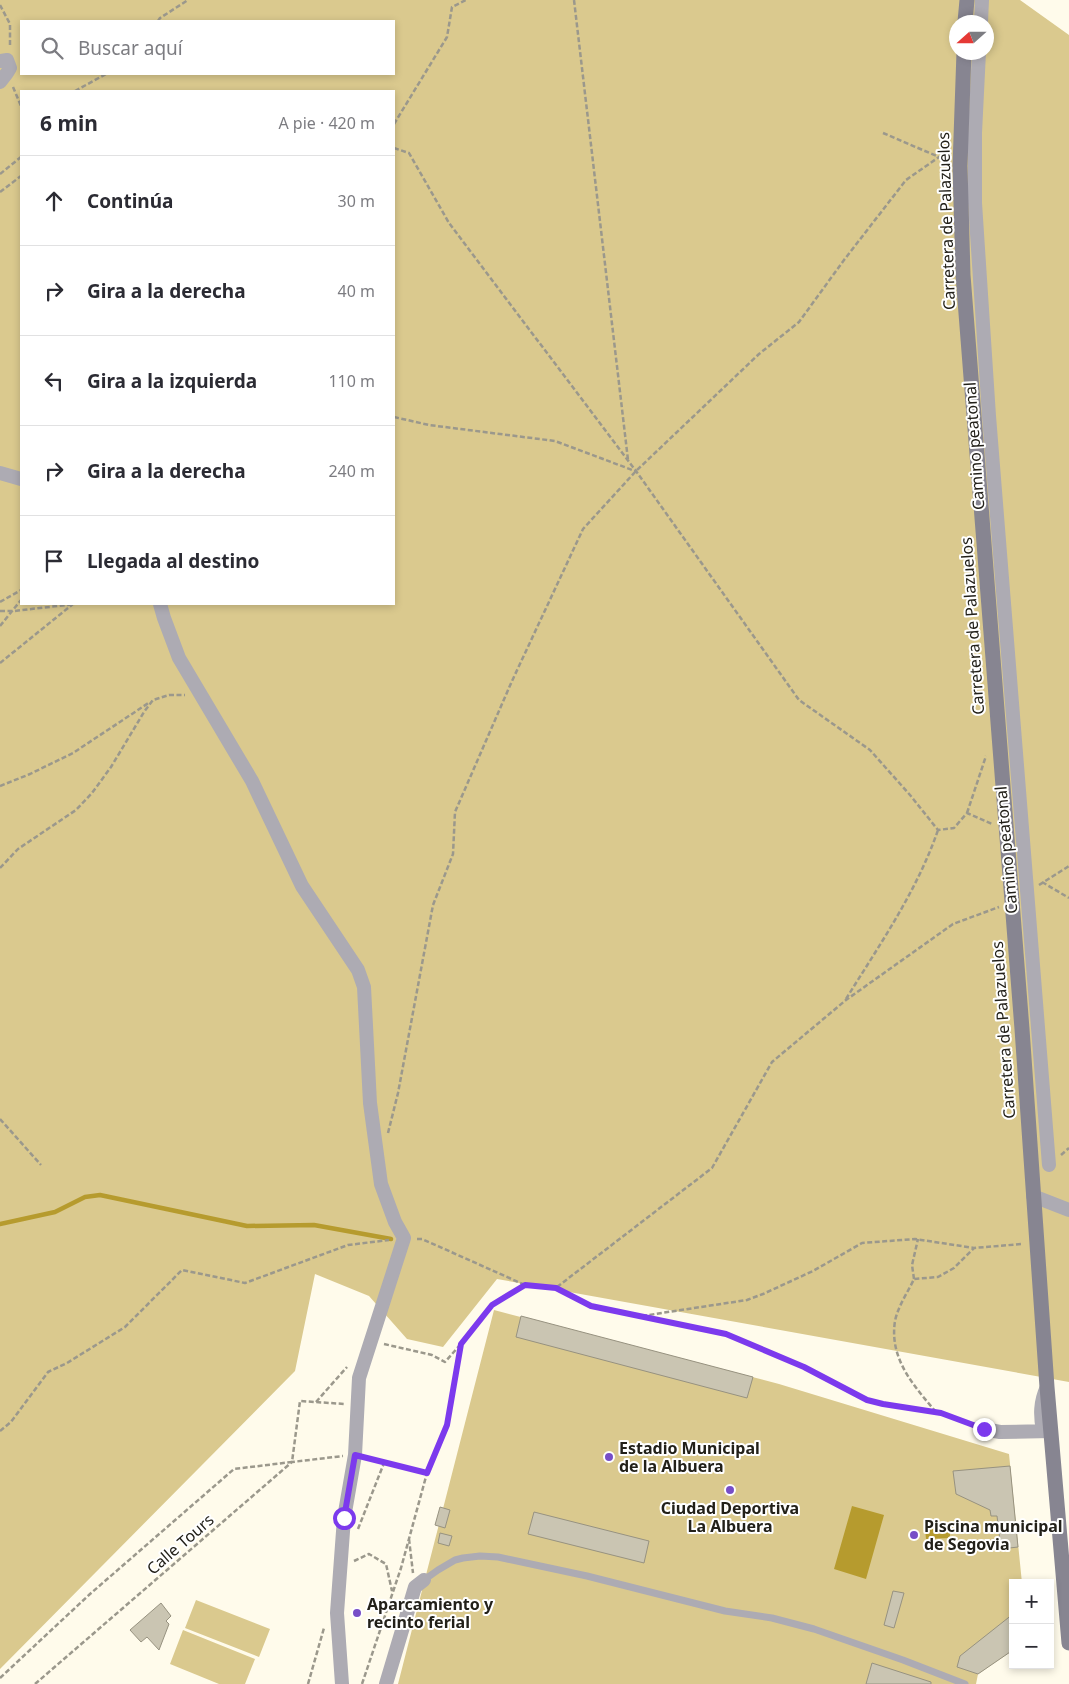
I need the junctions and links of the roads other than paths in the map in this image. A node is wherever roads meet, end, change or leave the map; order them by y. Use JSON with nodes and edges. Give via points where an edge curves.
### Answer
{"nodes":[{"id":1,"x":967,"y":0,"type":"edge"},
{"id":2,"x":982,"y":0,"type":"edge"},
{"id":3,"x":966,"y":15,"type":"edge"},
{"id":4,"x":981,"y":15,"type":"edge"},
{"id":5,"x":964,"y":60,"type":"edge"},
{"id":6,"x":979,"y":60,"type":"edge"},
{"id":7,"x":0,"y":473,"type":"edge"},
{"id":8,"x":20,"y":478,"type":"edge"},
{"id":9,"x":160,"y":605,"type":"edge"},
{"id":10,"x":1049,"y":1165,"type":"dead end"},
{"id":11,"x":1033,"y":1196,"type":"junction"},
{"id":12,"x":1069,"y":1210,"type":"edge"},
{"id":13,"x":984,"y":1429,"type":"road end"},
{"id":14,"x":1047,"y":1431,"type":"junction"},
{"id":15,"x":419,"y":1584,"type":"joint"},
{"id":16,"x":1069,"y":1643,"type":"edge"},
{"id":17,"x":342,"y":1684,"type":"edge"},
{"id":18,"x":386,"y":1684,"type":"edge"},
{"id":19,"x":964,"y":1684,"type":"edge"}],
"edges":[{"from":1,"to":3,"type":"street"},
{"from":2,"to":4,"type":"street"},
{"from":5,"to":11,"type":"street","name":"Carretera de Palazuelos","via":[[960,166],[963,275]]},
{"from":6,"to":10,"type":"street","name":"Camino peatonal","via":[[975,203]]},
{"from":7,"to":8,"type":"street"},
{"from":9,"to":17,"type":"street","via":[[179,658],[252,781],[302,886],[358,970],[364,987],[370,1103],[381,1184],[404,1238],[359,1378],[355,1455],[344,1518],[337,1612]]},
{"from":11,"to":12,"type":"street"},
{"from":11,"to":14,"type":"street","name":"Carretera de Palazuelos","via":[[1047,1387]]},
{"from":13,"to":14,"type":"street"},
{"from":14,"to":16,"type":"street","name":"Carretera de Palazuelos"},
{"from":15,"to":18,"type":"street"},
{"from":15,"to":19,"type":"lane","via":[[455,1560],[498,1557],[814,1629]]}]}
